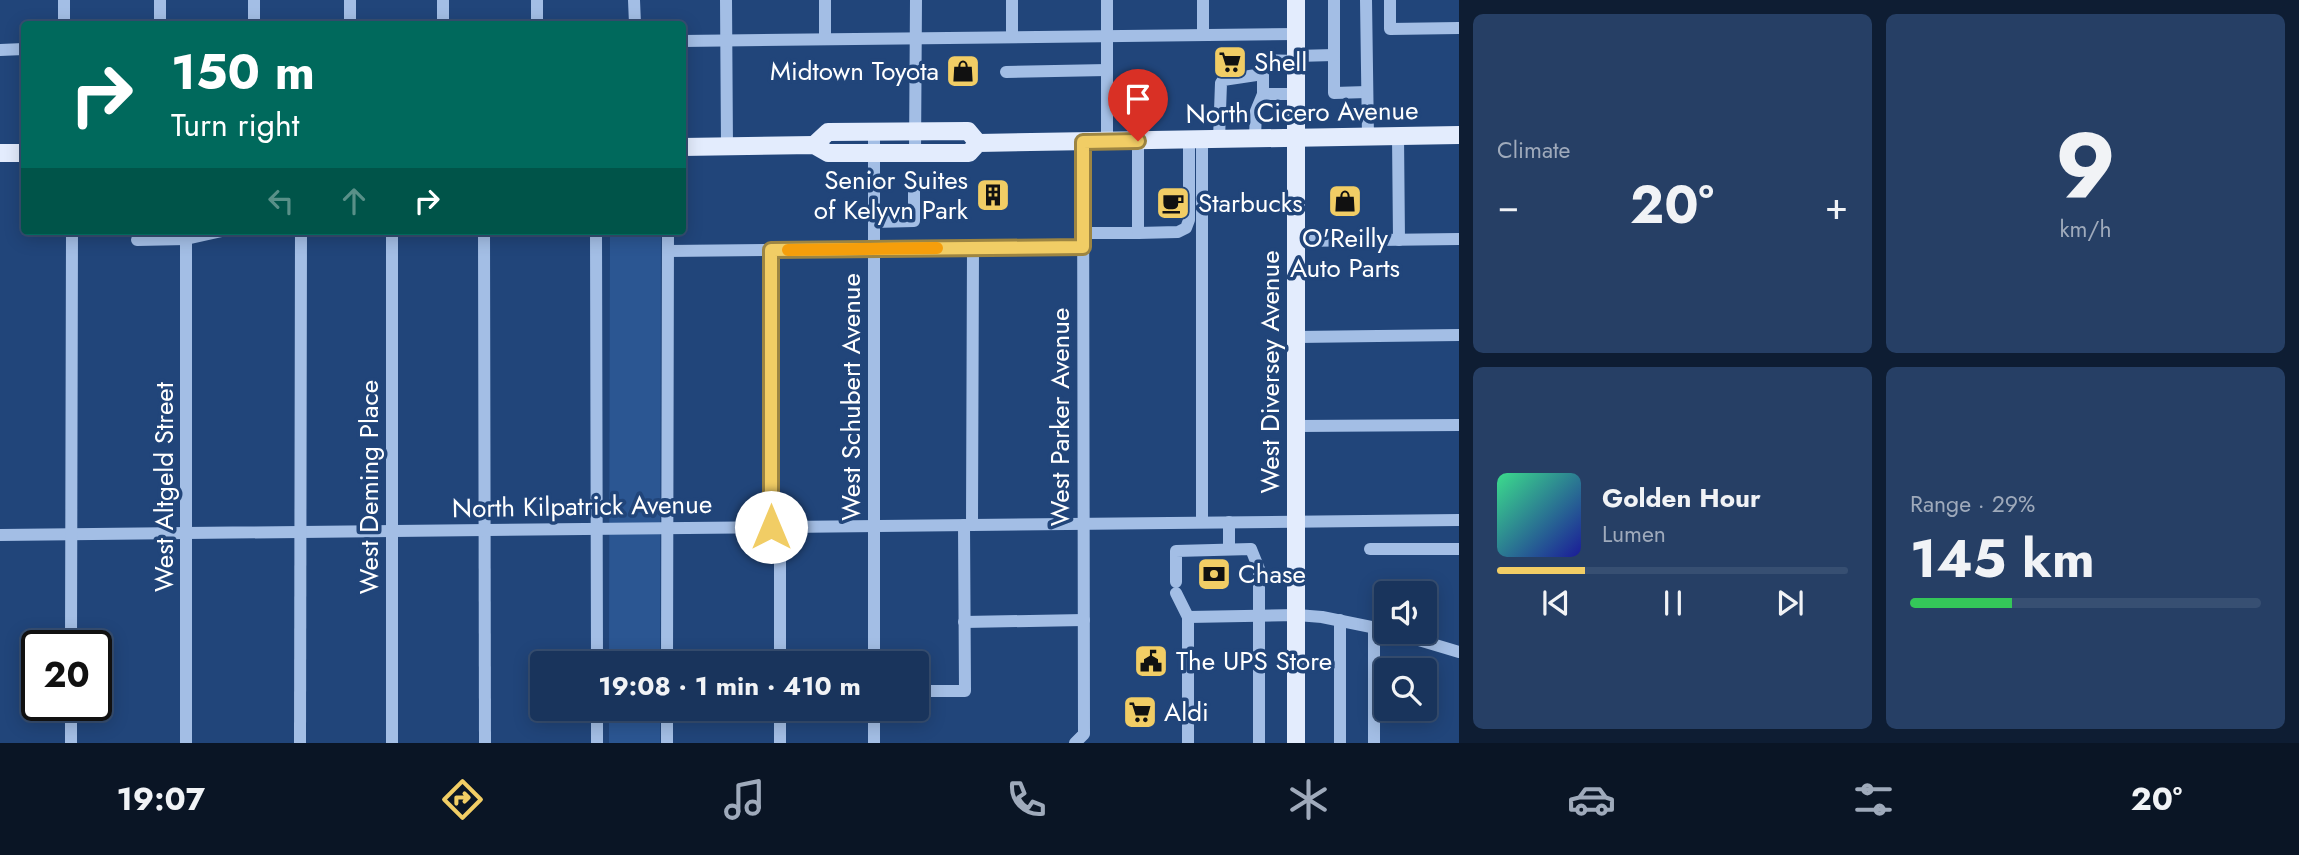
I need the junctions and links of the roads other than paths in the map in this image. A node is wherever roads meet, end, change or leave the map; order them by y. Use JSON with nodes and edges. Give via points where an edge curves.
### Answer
{"nodes":[{"id":1,"x":64,"y":0,"type":"edge"},
{"id":2,"x":160,"y":0,"type":"edge"},
{"id":3,"x":254,"y":0,"type":"edge"},
{"id":4,"x":350,"y":0,"type":"edge"},
{"id":5,"x":443,"y":0,"type":"edge"},
{"id":6,"x":537,"y":0,"type":"edge"},
{"id":7,"x":635,"y":0,"type":"edge"},
{"id":8,"x":726,"y":0,"type":"edge"},
{"id":9,"x":825,"y":0,"type":"edge"},
{"id":10,"x":916,"y":0,"type":"edge"},
{"id":11,"x":1012,"y":0,"type":"edge"},
{"id":12,"x":1107,"y":0,"type":"edge"},
{"id":13,"x":1203,"y":0,"type":"edge"},
{"id":14,"x":1296,"y":0,"type":"edge"},
{"id":15,"x":1334,"y":0,"type":"edge"},
{"id":16,"x":1366,"y":0,"type":"edge"},
{"id":17,"x":1390,"y":0,"type":"edge"},
{"id":18,"x":64,"y":21,"type":"edge"},
{"id":19,"x":160,"y":21,"type":"edge"},
{"id":20,"x":254,"y":21,"type":"edge"},
{"id":21,"x":350,"y":21,"type":"edge"},
{"id":22,"x":443,"y":21,"type":"edge"},
{"id":23,"x":537,"y":21,"type":"edge"},
{"id":24,"x":635,"y":21,"type":"edge"},
{"id":25,"x":1459,"y":28,"type":"edge"},
{"id":26,"x":1296,"y":34,"type":"junction"},
{"id":27,"x":1107,"y":35,"type":"junction"},
{"id":28,"x":1203,"y":35,"type":"junction"},
{"id":29,"x":1012,"y":37,"type":"junction"},
{"id":30,"x":916,"y":38,"type":"junction"},
{"id":31,"x":825,"y":39,"type":"junction"},
{"id":32,"x":727,"y":40,"type":"junction"},
{"id":33,"x":686,"y":41,"type":"edge"},
{"id":34,"x":21,"y":49,"type":"edge"},
{"id":35,"x":0,"y":50,"type":"edge"},
{"id":36,"x":1334,"y":55,"type":"junction"},
{"id":37,"x":1296,"y":58,"type":"junction"},
{"id":38,"x":1107,"y":70,"type":"junction"},
{"id":39,"x":1006,"y":72,"type":"dead end"},
{"id":40,"x":1263,"y":74,"type":"junction"},
{"id":41,"x":1367,"y":92,"type":"junction"},
{"id":42,"x":1263,"y":94,"type":"junction"},
{"id":43,"x":1296,"y":94,"type":"junction"},
{"id":44,"x":874,"y":131,"type":"junction"},
{"id":45,"x":916,"y":131,"type":"junction"},
{"id":46,"x":1459,"y":135,"type":"edge"},
{"id":47,"x":1368,"y":136,"type":"junction"},
{"id":48,"x":1398,"y":136,"type":"junction"},
{"id":49,"x":1255,"y":138,"type":"junction"},
{"id":50,"x":1296,"y":138,"type":"junction"},
{"id":51,"x":1203,"y":139,"type":"junction"},
{"id":52,"x":1107,"y":141,"type":"junction"},
{"id":53,"x":1138,"y":141,"type":"junction"},
{"id":54,"x":1083,"y":142,"type":"junction"},
{"id":55,"x":978,"y":143,"type":"junction"},
{"id":56,"x":814,"y":145,"type":"junction"},
{"id":57,"x":727,"y":146,"type":"junction"},
{"id":58,"x":686,"y":147,"type":"edge"},
{"id":59,"x":0,"y":153,"type":"edge"},
{"id":60,"x":21,"y":153,"type":"edge"},
{"id":61,"x":874,"y":153,"type":"junction"},
{"id":62,"x":915,"y":153,"type":"junction"},
{"id":63,"x":914,"y":178,"type":"dead end"},
{"id":64,"x":874,"y":222,"type":"junction"},
{"id":65,"x":1083,"y":233,"type":"junction"},
{"id":66,"x":1138,"y":233,"type":"junction"},
{"id":67,"x":72,"y":235,"type":"edge"},
{"id":68,"x":187,"y":235,"type":"edge"},
{"id":69,"x":300,"y":235,"type":"edge"},
{"id":70,"x":392,"y":235,"type":"edge"},
{"id":71,"x":484,"y":235,"type":"edge"},
{"id":72,"x":596,"y":235,"type":"edge"},
{"id":73,"x":668,"y":235,"type":"edge"},
{"id":74,"x":1459,"y":239,"type":"edge"},
{"id":75,"x":137,"y":240,"type":"dead end"},
{"id":76,"x":1399,"y":240,"type":"junction"},
{"id":77,"x":1296,"y":241,"type":"junction"},
{"id":78,"x":1083,"y":247,"type":"junction"},
{"id":79,"x":972,"y":248,"type":"junction"},
{"id":80,"x":874,"y":249,"type":"junction"},
{"id":81,"x":771,"y":250,"type":"junction"},
{"id":82,"x":668,"y":251,"type":"junction"},
{"id":83,"x":1459,"y":335,"type":"edge"},
{"id":84,"x":1297,"y":337,"type":"junction"},
{"id":85,"x":1459,"y":425,"type":"edge"},
{"id":86,"x":1297,"y":426,"type":"junction"},
{"id":87,"x":1459,"y":520,"type":"edge"},
{"id":88,"x":1202,"y":522,"type":"junction"},
{"id":89,"x":1229,"y":522,"type":"junction"},
{"id":90,"x":1297,"y":522,"type":"junction"},
{"id":91,"x":1083,"y":524,"type":"junction"},
{"id":92,"x":968,"y":525,"type":"junction"},
{"id":93,"x":874,"y":526,"type":"junction"},
{"id":94,"x":775,"y":527,"type":"junction"},
{"id":95,"x":668,"y":528,"type":"junction"},
{"id":96,"x":596,"y":529,"type":"junction"},
{"id":97,"x":484,"y":530,"type":"junction"},
{"id":98,"x":391,"y":531,"type":"junction"},
{"id":99,"x":300,"y":532,"type":"junction"},
{"id":100,"x":187,"y":533,"type":"junction"},
{"id":101,"x":71,"y":534,"type":"junction"},
{"id":102,"x":0,"y":535,"type":"edge"},
{"id":103,"x":1229,"y":548,"type":"junction"},
{"id":104,"x":1370,"y":549,"type":"dead end"},
{"id":105,"x":1459,"y":549,"type":"edge"},
{"id":106,"x":1259,"y":615,"type":"junction"},
{"id":107,"x":1297,"y":615,"type":"junction"},
{"id":108,"x":1188,"y":617,"type":"junction"},
{"id":109,"x":1084,"y":620,"type":"junction"},
{"id":110,"x":1340,"y":620,"type":"junction"},
{"id":111,"x":964,"y":622,"type":"junction"},
{"id":112,"x":1374,"y":628,"type":"edge"},
{"id":113,"x":71,"y":630,"type":"edge"},
{"id":114,"x":1379,"y":644,"type":"edge"},
{"id":115,"x":1432,"y":644,"type":"edge"},
{"id":116,"x":597,"y":651,"type":"edge"},
{"id":117,"x":667,"y":651,"type":"edge"},
{"id":118,"x":780,"y":651,"type":"edge"},
{"id":119,"x":874,"y":651,"type":"edge"},
{"id":120,"x":1459,"y":652,"type":"edge"},
{"id":121,"x":929,"y":691,"type":"edge"},
{"id":122,"x":71,"y":721,"type":"edge"},
{"id":123,"x":597,"y":721,"type":"edge"},
{"id":124,"x":667,"y":721,"type":"edge"},
{"id":125,"x":780,"y":721,"type":"edge"},
{"id":126,"x":874,"y":721,"type":"edge"},
{"id":127,"x":71,"y":743,"type":"edge"},
{"id":128,"x":187,"y":743,"type":"edge"},
{"id":129,"x":300,"y":743,"type":"edge"},
{"id":130,"x":392,"y":743,"type":"edge"},
{"id":131,"x":485,"y":743,"type":"edge"},
{"id":132,"x":597,"y":743,"type":"edge"},
{"id":133,"x":667,"y":743,"type":"edge"},
{"id":134,"x":780,"y":743,"type":"edge"},
{"id":135,"x":874,"y":743,"type":"edge"},
{"id":136,"x":1075,"y":743,"type":"edge"},
{"id":137,"x":1188,"y":743,"type":"edge"},
{"id":138,"x":1259,"y":743,"type":"edge"},
{"id":139,"x":1296,"y":743,"type":"edge"},
{"id":140,"x":1340,"y":743,"type":"edge"},
{"id":141,"x":1374,"y":743,"type":"edge"}],
"edges":[{"from":1,"to":18,"type":"street"},
{"from":2,"to":19,"type":"street"},
{"from":3,"to":20,"type":"street"},
{"from":4,"to":21,"type":"street"},
{"from":5,"to":22,"type":"street"},
{"from":6,"to":23,"type":"street"},
{"from":7,"to":24,"type":"street"},
{"from":8,"to":32,"type":"street"},
{"from":9,"to":31,"type":"street"},
{"from":10,"to":30,"type":"street"},
{"from":11,"to":29,"type":"street"},
{"from":12,"to":27,"type":"street"},
{"from":13,"to":28,"type":"street"},
{"from":14,"to":26,"type":"main road","name":"West Diversey Avenue"},
{"from":15,"to":36,"type":"street"},
{"from":16,"to":41,"type":"street"},
{"from":17,"to":25,"type":"street","via":[[1390,29]]},
{"from":26,"to":28,"type":"street"},
{"from":26,"to":37,"type":"main road","name":"West Diversey Avenue"},
{"from":27,"to":28,"type":"street"},
{"from":27,"to":29,"type":"street"},
{"from":27,"to":38,"type":"street"},
{"from":29,"to":30,"type":"street"},
{"from":30,"to":31,"type":"street"},
{"from":30,"to":45,"type":"street"},
{"from":31,"to":32,"type":"street"},
{"from":32,"to":33,"type":"street"},
{"from":32,"to":57,"type":"street"},
{"from":34,"to":35,"type":"street"},
{"from":36,"to":37,"type":"street"},
{"from":36,"to":41,"type":"street","via":[[1334,93]]},
{"from":37,"to":40,"type":"street","via":[[1266,60]]},
{"from":37,"to":43,"type":"main road","name":"West Diversey Avenue"},
{"from":38,"to":39,"type":"street"},
{"from":38,"to":52,"type":"street"},
{"from":40,"to":42,"type":"street"},
{"from":40,"to":51,"type":"street","via":[[1221,83]]},
{"from":41,"to":47,"type":"street"},
{"from":42,"to":43,"type":"street"},
{"from":42,"to":49,"type":"street","via":[[1256,111]]},
{"from":43,"to":50,"type":"main road","name":"West Diversey Avenue"},
{"from":44,"to":45,"type":"main road","name":"North Cicero Avenue"},
{"from":44,"to":56,"type":"main road","name":"North Cicero Avenue","via":[[828,132]]},
{"from":44,"to":61,"type":"street","name":"West Schubert Avenue"},
{"from":45,"to":55,"type":"main road","name":"North Cicero Avenue","via":[[968,131]]},
{"from":45,"to":62,"type":"street"},
{"from":46,"to":48,"type":"main road","name":"North Cicero Avenue"},
{"from":47,"to":48,"type":"main road","name":"North Cicero Avenue"},
{"from":47,"to":50,"type":"main road","name":"North Cicero Avenue"},
{"from":48,"to":76,"type":"street"},
{"from":49,"to":50,"type":"main road","name":"North Cicero Avenue"},
{"from":49,"to":51,"type":"main road","name":"North Cicero Avenue"},
{"from":50,"to":77,"type":"main road","name":"West Diversey Avenue"},
{"from":51,"to":53,"type":"main road","name":"North Cicero Avenue"},
{"from":51,"to":66,"type":"street","via":[[1186,228]]},
{"from":51,"to":88,"type":"street"},
{"from":52,"to":53,"type":"main road","name":"North Cicero Avenue"},
{"from":52,"to":54,"type":"main road","name":"North Cicero Avenue"},
{"from":53,"to":66,"type":"street"},
{"from":54,"to":55,"type":"main road","name":"North Cicero Avenue"},
{"from":54,"to":65,"type":"street","name":"West Parker Avenue"},
{"from":55,"to":62,"type":"main road","name":"North Cicero Avenue","via":[[969,153]]},
{"from":56,"to":57,"type":"main road","name":"North Cicero Avenue"},
{"from":56,"to":61,"type":"main road","name":"North Cicero Avenue","via":[[828,153]]},
{"from":57,"to":58,"type":"main road","name":"North Cicero Avenue"},
{"from":59,"to":60,"type":"main road"},
{"from":61,"to":62,"type":"main road","name":"North Cicero Avenue"},
{"from":61,"to":64,"type":"street","name":"West Schubert Avenue"},
{"from":63,"to":64,"type":"street","via":[[914,221]]},
{"from":64,"to":80,"type":"street","name":"West Schubert Avenue"},
{"from":65,"to":66,"type":"street"},
{"from":65,"to":78,"type":"street","name":"West Parker Avenue"},
{"from":67,"to":101,"type":"street"},
{"from":68,"to":75,"type":"street"},
{"from":68,"to":100,"type":"street","name":"West Altgeld Street"},
{"from":69,"to":99,"type":"street"},
{"from":70,"to":98,"type":"street","name":"West Deming Place"},
{"from":71,"to":97,"type":"street"},
{"from":72,"to":96,"type":"street"},
{"from":73,"to":82,"type":"street"},
{"from":74,"to":76,"type":"street"},
{"from":76,"to":77,"type":"street"},
{"from":77,"to":84,"type":"main road","name":"West Diversey Avenue"},
{"from":78,"to":79,"type":"street"},
{"from":78,"to":91,"type":"street","name":"West Parker Avenue"},
{"from":79,"to":80,"type":"street"},
{"from":79,"to":92,"type":"street"},
{"from":80,"to":81,"type":"street"},
{"from":80,"to":93,"type":"street","name":"West Schubert Avenue"},
{"from":81,"to":82,"type":"street"},
{"from":81,"to":94,"type":"street"},
{"from":82,"to":95,"type":"street"},
{"from":83,"to":84,"type":"street"},
{"from":84,"to":86,"type":"main road","name":"West Diversey Avenue"},
{"from":85,"to":86,"type":"street"},
{"from":86,"to":90,"type":"main road","name":"West Diversey Avenue"},
{"from":87,"to":90,"type":"street","name":"North Kilpatrick Avenue"},
{"from":88,"to":89,"type":"street","name":"North Kilpatrick Avenue"},
{"from":88,"to":91,"type":"street","name":"North Kilpatrick Avenue"},
{"from":89,"to":90,"type":"street","name":"North Kilpatrick Avenue"},
{"from":89,"to":103,"type":"street"},
{"from":90,"to":107,"type":"main road","name":"West Diversey Avenue"},
{"from":91,"to":92,"type":"street","name":"North Kilpatrick Avenue"},
{"from":91,"to":109,"type":"street","name":"West Parker Avenue"},
{"from":92,"to":93,"type":"street","name":"North Kilpatrick Avenue"},
{"from":92,"to":111,"type":"street"},
{"from":93,"to":94,"type":"street","name":"North Kilpatrick Avenue"},
{"from":93,"to":119,"type":"street","name":"West Schubert Avenue"},
{"from":94,"to":95,"type":"street","name":"North Kilpatrick Avenue"},
{"from":94,"to":118,"type":"street"},
{"from":95,"to":96,"type":"street","name":"North Kilpatrick Avenue"},
{"from":95,"to":117,"type":"street"},
{"from":96,"to":97,"type":"street","name":"North Kilpatrick Avenue"},
{"from":96,"to":116,"type":"street"},
{"from":97,"to":98,"type":"street","name":"North Kilpatrick Avenue"},
{"from":97,"to":131,"type":"street"},
{"from":98,"to":99,"type":"street","name":"North Kilpatrick Avenue"},
{"from":98,"to":130,"type":"street","name":"West Deming Place"},
{"from":99,"to":100,"type":"street","name":"North Kilpatrick Avenue"},
{"from":99,"to":129,"type":"street"},
{"from":100,"to":101,"type":"street","name":"North Kilpatrick Avenue"},
{"from":100,"to":128,"type":"street","name":"West Altgeld Street"},
{"from":101,"to":102,"type":"street","name":"North Kilpatrick Avenue"},
{"from":101,"to":113,"type":"street"},
{"from":103,"to":106,"type":"street","via":[[1251,549],[1259,569]]},
{"from":103,"to":108,"type":"street","via":[[1176,551],[1176,587]]},
{"from":104,"to":105,"type":"street"},
{"from":106,"to":107,"type":"street"},
{"from":106,"to":108,"type":"street"},
{"from":106,"to":138,"type":"street"},
{"from":107,"to":110,"type":"street"},
{"from":107,"to":139,"type":"main road","name":"West Diversey Avenue"},
{"from":108,"to":137,"type":"street"},
{"from":109,"to":111,"type":"street"},
{"from":109,"to":136,"type":"street","name":"West Parker Avenue","via":[[1084,733]]},
{"from":110,"to":112,"type":"street"},
{"from":110,"to":140,"type":"street"},
{"from":111,"to":121,"type":"street","via":[[965,691]]},
{"from":114,"to":141,"type":"street"},
{"from":115,"to":120,"type":"street"},
{"from":122,"to":127,"type":"street"},
{"from":123,"to":132,"type":"street"},
{"from":124,"to":133,"type":"street"},
{"from":125,"to":134,"type":"street"},
{"from":126,"to":135,"type":"street"}]}
